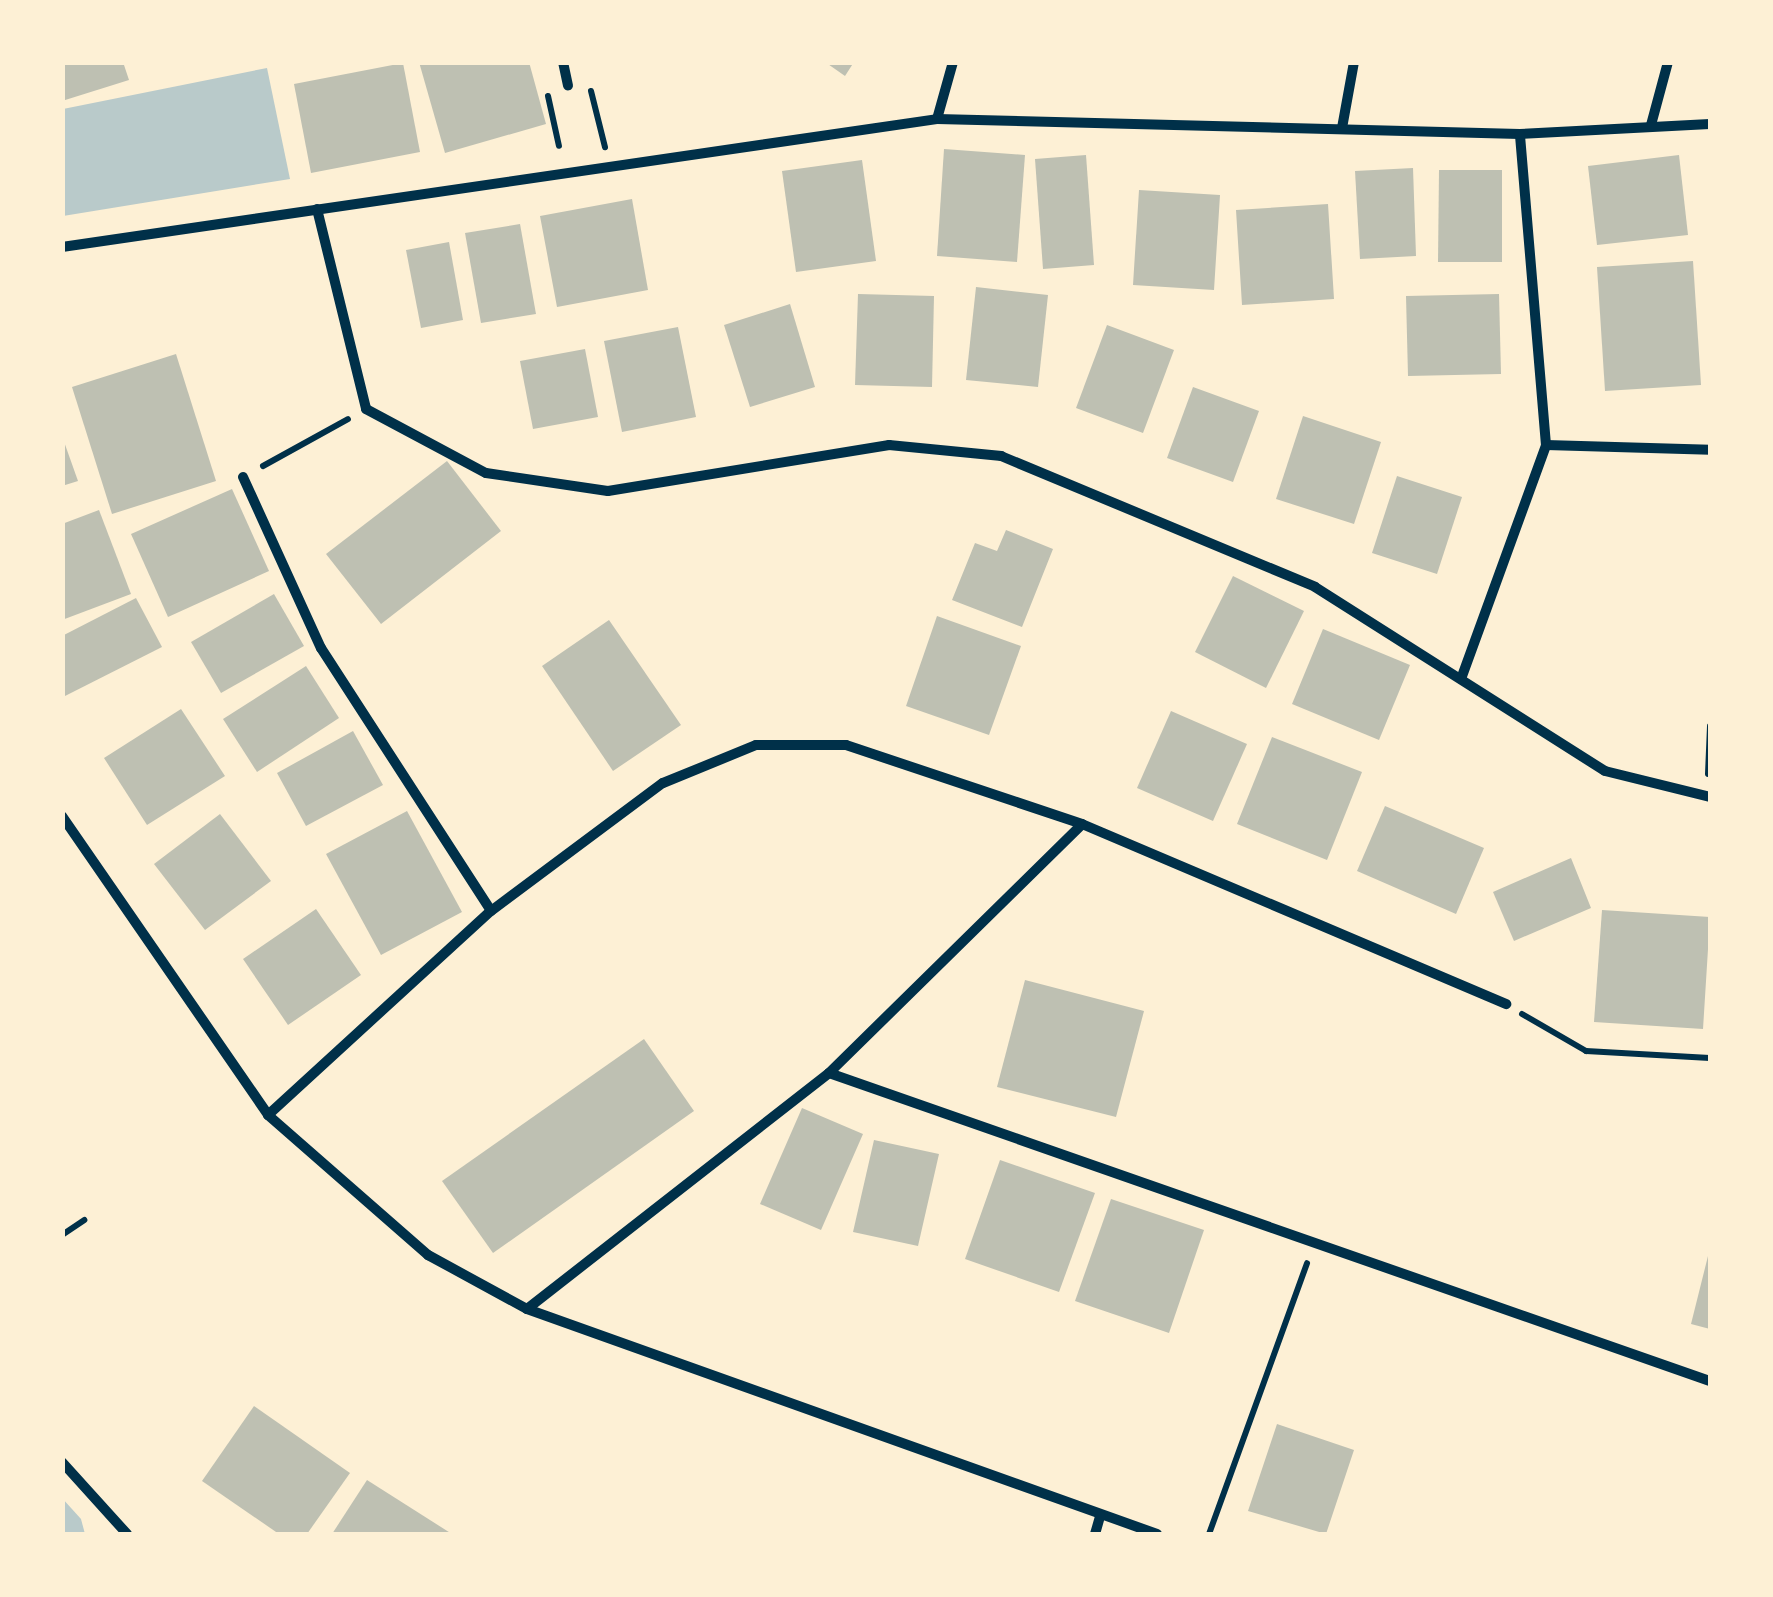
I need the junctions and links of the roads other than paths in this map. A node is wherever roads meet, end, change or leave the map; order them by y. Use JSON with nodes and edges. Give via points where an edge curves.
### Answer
{"nodes":[{"id":1,"x":563,"y":62,"type":"edge"},
{"id":2,"x":953,"y":62,"type":"edge"},
{"id":3,"x":1354,"y":62,"type":"edge"},
{"id":4,"x":1668,"y":62,"type":"edge"},
{"id":5,"x":568,"y":85,"type":"dead end"},
{"id":6,"x":937,"y":118,"type":"junction"},
{"id":7,"x":1710,"y":124,"type":"edge"},
{"id":8,"x":1652,"y":125,"type":"junction"},
{"id":9,"x":1342,"y":128,"type":"junction"},
{"id":10,"x":1520,"y":134,"type":"junction"},
{"id":11,"x":317,"y":209,"type":"junction"},
{"id":12,"x":62,"y":247,"type":"edge"},
{"id":13,"x":1546,"y":445,"type":"junction"},
{"id":14,"x":1710,"y":450,"type":"edge"},
{"id":15,"x":244,"y":477,"type":"road end"},
{"id":16,"x":1461,"y":679,"type":"junction"},
{"id":17,"x":1709,"y":796,"type":"edge"},
{"id":18,"x":62,"y":816,"type":"edge"},
{"id":19,"x":1082,"y":824,"type":"junction"},
{"id":20,"x":491,"y":911,"type":"junction"},
{"id":21,"x":1506,"y":1004,"type":"road end"},
{"id":22,"x":828,"y":1073,"type":"junction"},
{"id":23,"x":268,"y":1114,"type":"junction"},
{"id":24,"x":527,"y":1309,"type":"junction"},
{"id":25,"x":1710,"y":1381,"type":"edge"},
{"id":26,"x":62,"y":1462,"type":"edge"},
{"id":27,"x":1100,"y":1516,"type":"junction"},
{"id":28,"x":127,"y":1534,"type":"edge"},
{"id":29,"x":1095,"y":1534,"type":"edge"},
{"id":30,"x":1157,"y":1534,"type":"edge"}],
"edges":[{"from":1,"to":5,"type":"street"},
{"from":2,"to":6,"type":"street"},
{"from":3,"to":9,"type":"street"},
{"from":4,"to":8,"type":"street"},
{"from":6,"to":9,"type":"street"},
{"from":6,"to":11,"type":"street"},
{"from":7,"to":8,"type":"street"},
{"from":8,"to":10,"type":"street"},
{"from":9,"to":10,"type":"street"},
{"from":10,"to":13,"type":"street"},
{"from":11,"to":12,"type":"street"},
{"from":11,"to":16,"type":"street","via":[[366,409],[486,473],[608,491],[889,444],[1001,456],[1315,587]]},
{"from":13,"to":14,"type":"street"},
{"from":13,"to":16,"type":"street"},
{"from":15,"to":20,"type":"street","via":[[321,648]]},
{"from":16,"to":17,"type":"street","via":[[1605,771]]},
{"from":18,"to":23,"type":"street"},
{"from":19,"to":20,"type":"street","via":[[846,746],[756,745],[663,783]]},
{"from":19,"to":21,"type":"street"},
{"from":19,"to":22,"type":"street"},
{"from":20,"to":23,"type":"street"},
{"from":22,"to":24,"type":"street"},
{"from":22,"to":25,"type":"street"},
{"from":23,"to":24,"type":"street","via":[[428,1256]]},
{"from":24,"to":27,"type":"street"},
{"from":26,"to":28,"type":"street"},
{"from":27,"to":29,"type":"street"},
{"from":27,"to":30,"type":"street"}]}
